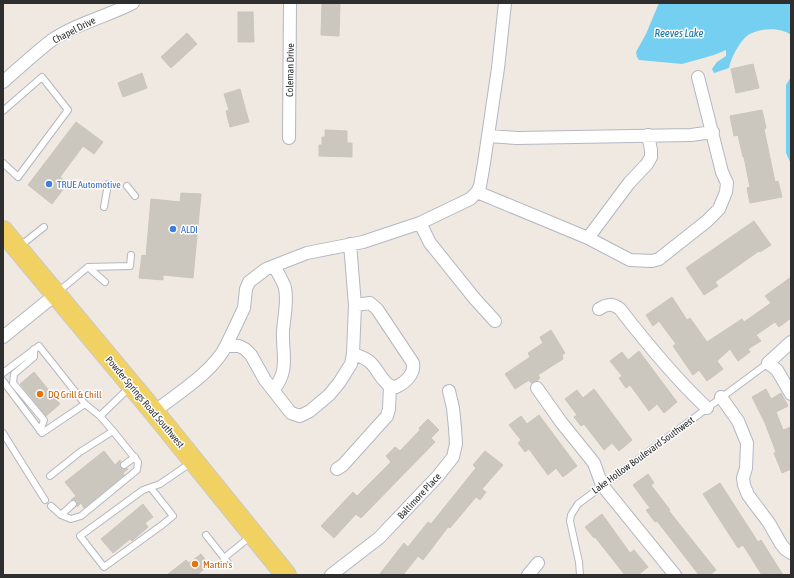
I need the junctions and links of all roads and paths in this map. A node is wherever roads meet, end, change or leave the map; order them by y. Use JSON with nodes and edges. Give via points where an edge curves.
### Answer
{"nodes":[{"id":1,"x":133,"y":3,"type":"edge"},
{"id":2,"x":290,"y":3,"type":"edge"},
{"id":3,"x":505,"y":3,"type":"edge"},
{"id":4,"x":698,"y":76,"type":"dead end"},
{"id":5,"x":3,"y":82,"type":"edge"},
{"id":6,"x":3,"y":111,"type":"edge"},
{"id":7,"x":713,"y":132,"type":"junction"},
{"id":8,"x":648,"y":135,"type":"junction"},
{"id":9,"x":488,"y":136,"type":"junction"},
{"id":10,"x":289,"y":138,"type":"dead end"},
{"id":11,"x":3,"y":164,"type":"edge"},
{"id":12,"x":108,"y":184,"type":"dead end"},
{"id":13,"x":127,"y":186,"type":"dead end"},
{"id":14,"x":477,"y":192,"type":"junction"},
{"id":15,"x":135,"y":196,"type":"dead end"},
{"id":16,"x":104,"y":206,"type":"dead end"},
{"id":17,"x":420,"y":223,"type":"junction"},
{"id":18,"x":44,"y":226,"type":"dead end"},
{"id":19,"x":3,"y":231,"type":"edge"},
{"id":20,"x":588,"y":238,"type":"junction"},
{"id":21,"x":350,"y":244,"type":"junction"},
{"id":22,"x":17,"y":249,"type":"junction"},
{"id":23,"x":131,"y":255,"type":"dead end"},
{"id":24,"x":88,"y":266,"type":"junction"},
{"id":25,"x":274,"y":266,"type":"junction"},
{"id":26,"x":105,"y":282,"type":"dead end"},
{"id":27,"x":55,"y":295,"type":"junction"},
{"id":28,"x":355,"y":305,"type":"junction"},
{"id":29,"x":598,"y":309,"type":"dead end"},
{"id":30,"x":495,"y":321,"type":"dead end"},
{"id":31,"x":3,"y":337,"type":"edge"},
{"id":32,"x":791,"y":342,"type":"edge"},
{"id":33,"x":226,"y":346,"type":"junction"},
{"id":34,"x":34,"y":349,"type":"junction"},
{"id":35,"x":353,"y":354,"type":"junction"},
{"id":36,"x":768,"y":363,"type":"junction"},
{"id":37,"x":3,"y":373,"type":"edge"},
{"id":38,"x":3,"y":381,"type":"edge"},
{"id":39,"x":131,"y":385,"type":"junction"},
{"id":40,"x":390,"y":386,"type":"junction"},
{"id":41,"x":537,"y":388,"type":"dead end"},
{"id":42,"x":273,"y":390,"type":"junction"},
{"id":43,"x":449,"y":391,"type":"dead end"},
{"id":44,"x":791,"y":394,"type":"edge"},
{"id":45,"x":721,"y":397,"type":"junction"},
{"id":46,"x":85,"y":404,"type":"junction"},
{"id":47,"x":707,"y":408,"type":"junction"},
{"id":48,"x":154,"y":412,"type":"junction"},
{"id":49,"x":100,"y":416,"type":"junction"},
{"id":50,"x":40,"y":431,"type":"junction"},
{"id":51,"x":113,"y":431,"type":"junction"},
{"id":52,"x":3,"y":433,"type":"edge"},
{"id":53,"x":135,"y":457,"type":"junction"},
{"id":54,"x":194,"y":461,"type":"junction"},
{"id":55,"x":124,"y":465,"type":"dead end"},
{"id":56,"x":337,"y":469,"type":"dead end"},
{"id":57,"x":50,"y":476,"type":"dead end"},
{"id":58,"x":602,"y":485,"type":"junction"},
{"id":59,"x":151,"y":488,"type":"junction"},
{"id":60,"x":45,"y":500,"type":"dead end"},
{"id":61,"x":73,"y":504,"type":"dead end"},
{"id":62,"x":51,"y":506,"type":"dead end"},
{"id":63,"x":61,"y":515,"type":"junction"},
{"id":64,"x":253,"y":534,"type":"junction"},
{"id":65,"x":206,"y":535,"type":"dead end"},
{"id":66,"x":791,"y":553,"type":"edge"},
{"id":67,"x":538,"y":563,"type":"dead end"},
{"id":68,"x":286,"y":575,"type":"edge"},
{"id":69,"x":331,"y":575,"type":"edge"},
{"id":70,"x":528,"y":575,"type":"edge"},
{"id":71,"x":580,"y":575,"type":"edge"},
{"id":72,"x":675,"y":575,"type":"edge"}],
"edges":[{"from":1,"to":5,"type":"street","name":"Chapel Drive","via":[[53,40]]},
{"from":2,"to":10,"type":"street","name":"Coleman Drive"},
{"from":3,"to":9,"type":"street"},
{"from":4,"to":7,"type":"street"},
{"from":6,"to":11,"type":"lane","via":[[42,77],[68,110],[18,177]]},
{"from":7,"to":8,"type":"street"},
{"from":7,"to":20,"type":"street","via":[[727,183],[719,209],[707,221],[666,254],[652,261],[630,260]]},
{"from":8,"to":9,"type":"street","via":[[518,138]]},
{"from":8,"to":20,"type":"street","via":[[651,157],[647,164],[629,183]]},
{"from":9,"to":14,"type":"street"},
{"from":12,"to":16,"type":"lane"},
{"from":13,"to":15,"type":"lane"},
{"from":14,"to":17,"type":"street","via":[[470,199]]},
{"from":14,"to":20,"type":"street"},
{"from":17,"to":21,"type":"street"},
{"from":17,"to":30,"type":"street","via":[[430,243]]},
{"from":18,"to":22,"type":"lane"},
{"from":19,"to":22,"type":"main road","name":"Powder Springs Road Southwest"},
{"from":21,"to":25,"type":"street","via":[[307,253]]},
{"from":21,"to":28,"type":"street"},
{"from":22,"to":27,"type":"main road","name":"Powder Springs Road Southwest"},
{"from":23,"to":24,"type":"lane","via":[[130,266]]},
{"from":24,"to":26,"type":"lane"},
{"from":24,"to":27,"type":"lane"},
{"from":25,"to":33,"type":"street","via":[[249,282],[244,308]]},
{"from":25,"to":42,"type":"street","via":[[286,296],[284,361],[280,379]]},
{"from":27,"to":31,"type":"street"},
{"from":27,"to":39,"type":"main road","name":"Powder Springs Road Southwest"},
{"from":28,"to":35,"type":"street"},
{"from":28,"to":40,"type":"street","via":[[370,303],[377,309],[413,363],[412,373],[407,381],[396,387]]},
{"from":29,"to":47,"type":"street","via":[[606,304],[615,305],[620,309],[644,341]]},
{"from":32,"to":36,"type":"street"},
{"from":33,"to":42,"type":"street","via":[[239,346],[245,349]]},
{"from":33,"to":48,"type":"street","via":[[212,366]]},
{"from":34,"to":37,"type":"lane"},
{"from":34,"to":46,"type":"lane","via":[[39,346]]},
{"from":34,"to":50,"type":"lane","via":[[34,357],[14,374],[13,383],[44,420]]},
{"from":35,"to":40,"type":"street","via":[[372,364]]},
{"from":35,"to":42,"type":"street","via":[[352,364],[339,383],[319,405],[300,416],[291,413]]},
{"from":36,"to":44,"type":"street","via":[[777,370]]},
{"from":36,"to":45,"type":"lane","name":"Lake Hollow Boulevard Southwest"},
{"from":38,"to":50,"type":"lane"},
{"from":39,"to":48,"type":"main road","name":"Powder Springs Road Southwest"},
{"from":39,"to":49,"type":"lane"},
{"from":40,"to":56,"type":"street","via":[[387,416]]},
{"from":41,"to":58,"type":"street","via":[[594,463]]},
{"from":43,"to":69,"type":"street","name":"Baltimore Place","via":[[454,408],[456,444],[453,457],[379,538]]},
{"from":45,"to":47,"type":"lane","name":"Lake Hollow Boulevard Southwest"},
{"from":45,"to":66,"type":"street","via":[[738,421],[747,443],[743,478],[748,495],[781,544]]},
{"from":46,"to":49,"type":"lane"},
{"from":46,"to":50,"type":"lane","via":[[42,433]]},
{"from":47,"to":58,"type":"lane","name":"Lake Hollow Boulevard Southwest"},
{"from":48,"to":54,"type":"main road","name":"Powder Springs Road Southwest"},
{"from":49,"to":51,"type":"lane"},
{"from":51,"to":53,"type":"lane"},
{"from":51,"to":57,"type":"lane","via":[[80,452]]},
{"from":52,"to":60,"type":"lane"},
{"from":53,"to":55,"type":"lane"},
{"from":53,"to":63,"type":"lane","via":[[138,462],[137,470],[81,516],[71,519]]},
{"from":54,"to":59,"type":"lane"},
{"from":54,"to":64,"type":"main road","name":"Powder Springs Road Southwest"},
{"from":58,"to":71,"type":"lane","name":"Lake Hollow Boulevard Southwest","via":[[578,504],[571,515],[570,522]]},
{"from":58,"to":72,"type":"street"},
{"from":59,"to":59,"type":"lane","via":[[143,490],[80,536],[104,567],[173,516]]},
{"from":61,"to":63,"type":"lane"},
{"from":62,"to":63,"type":"lane"},
{"from":64,"to":65,"type":"lane","via":[[226,561]]},
{"from":64,"to":68,"type":"main road","name":"Powder Springs Road Southwest"},
{"from":67,"to":70,"type":"street"}]}
